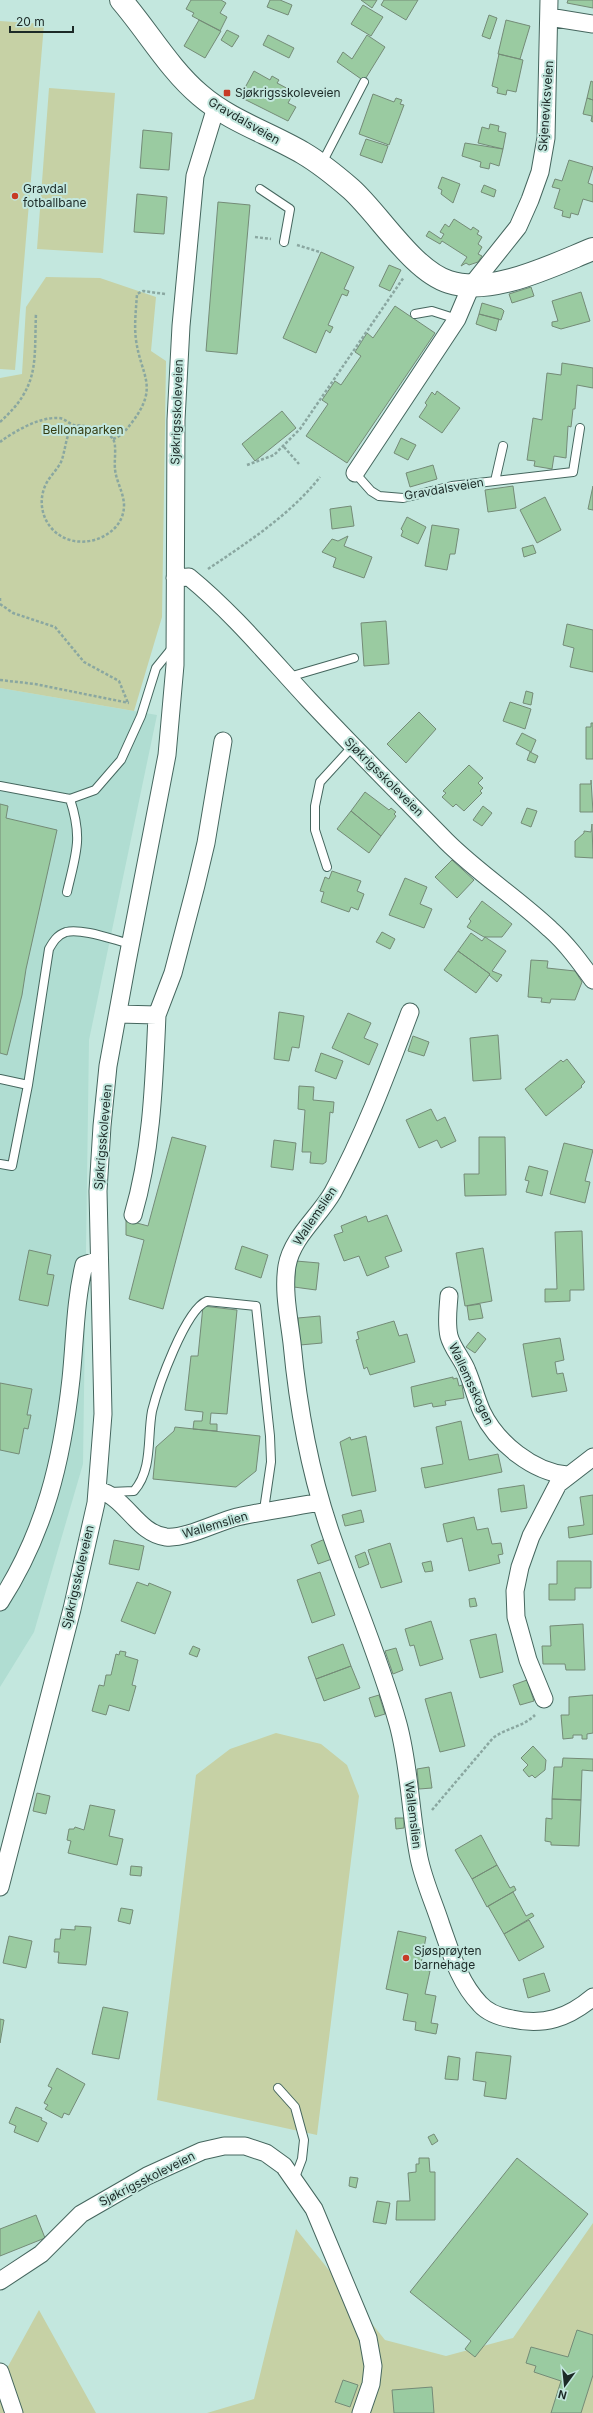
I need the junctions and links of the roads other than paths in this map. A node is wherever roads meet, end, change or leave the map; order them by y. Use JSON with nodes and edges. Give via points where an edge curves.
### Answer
{"nodes":[{"id":1,"x":549,"y":0,"type":"edge"},
{"id":2,"x":130,"y":3,"type":"edge"},
{"id":3,"x":549,"y":17,"type":"junction"},
{"id":4,"x":593,"y":24,"type":"edge"},
{"id":5,"x":364,"y":82,"type":"dead end"},
{"id":6,"x":216,"y":107,"type":"junction"},
{"id":7,"x":321,"y":166,"type":"junction"},
{"id":8,"x":260,"y":189,"type":"dead end"},
{"id":9,"x":284,"y":242,"type":"dead end"},
{"id":10,"x":593,"y":249,"type":"edge"},
{"id":11,"x":471,"y":286,"type":"junction"},
{"id":12,"x":415,"y":314,"type":"dead end"},
{"id":13,"x":457,"y":320,"type":"junction"},
{"id":14,"x":580,"y":428,"type":"dead end"},
{"id":15,"x":503,"y":446,"type":"dead end"},
{"id":16,"x":355,"y":473,"type":"joint"},
{"id":17,"x":494,"y":481,"type":"junction"},
{"id":18,"x":182,"y":578,"type":"junction"},
{"id":19,"x":175,"y":644,"type":"junction"},
{"id":20,"x":354,"y":658,"type":"dead end"},
{"id":21,"x":289,"y":677,"type":"junction"},
{"id":22,"x":223,"y":741,"type":"dead end"},
{"id":23,"x":348,"y":741,"type":"junction"},
{"id":24,"x":0,"y":786,"type":"edge"},
{"id":25,"x":70,"y":799,"type":"junction"},
{"id":26,"x":328,"y":867,"type":"dead end"},
{"id":27,"x":67,"y":892,"type":"dead end"},
{"id":28,"x":131,"y":944,"type":"junction"},
{"id":29,"x":593,"y":980,"type":"edge"},
{"id":30,"x":410,"y":1012,"type":"dead end"},
{"id":31,"x":118,"y":1014,"type":"junction"},
{"id":32,"x":157,"y":1015,"type":"junction"},
{"id":33,"x":0,"y":1079,"type":"edge"},
{"id":34,"x":28,"y":1085,"type":"junction"},
{"id":35,"x":0,"y":1164,"type":"edge"},
{"id":36,"x":133,"y":1215,"type":"dead end"},
{"id":37,"x":100,"y":1260,"type":"junction"},
{"id":38,"x":449,"y":1296,"type":"dead end"},
{"id":39,"x":593,"y":1457,"type":"edge"},
{"id":40,"x":567,"y":1475,"type":"junction"},
{"id":41,"x":102,"y":1491,"type":"junction"},
{"id":42,"x":321,"y":1502,"type":"junction"},
{"id":43,"x":267,"y":1512,"type":"junction"},
{"id":44,"x":0,"y":1602,"type":"edge"},
{"id":45,"x":544,"y":1699,"type":"road end"},
{"id":46,"x":0,"y":1887,"type":"edge"},
{"id":47,"x":593,"y":1997,"type":"edge"},
{"id":48,"x":278,"y":2088,"type":"dead end"},
{"id":49,"x":294,"y":2180,"type":"junction"},
{"id":50,"x":0,"y":2281,"type":"edge"},
{"id":51,"x":0,"y":2372,"type":"edge"},
{"id":52,"x":14,"y":2413,"type":"edge"},
{"id":53,"x":361,"y":2413,"type":"edge"}],
"edges":[{"from":1,"to":3,"type":"street","name":"Skjeneviksveien"},
{"from":2,"to":6,"type":"main road","name":"Gravdalsveien","via":[[190,84]]},
{"from":3,"to":4,"type":"street"},
{"from":3,"to":11,"type":"street","name":"Skjeneviksveien","via":[[548,122],[540,172],[518,228]]},
{"from":5,"to":7,"type":"lane","via":[[330,153]]},
{"from":6,"to":7,"type":"main road","name":"Gravdalsveien","via":[[302,153]]},
{"from":6,"to":18,"type":"street","name":"Sjøkrigsskoleveien","via":[[195,176],[183,296],[176,420]]},
{"from":7,"to":11,"type":"main road","name":"Gravdalsveien","via":[[352,190],[426,269],[448,282]]},
{"from":8,"to":9,"type":"lane","via":[[290,208]]},
{"from":10,"to":11,"type":"main road","name":"Gravdalsveien","via":[[512,279]]},
{"from":11,"to":13,"type":"street","name":"Gravdalsveien"},
{"from":12,"to":13,"type":"lane","via":[[432,311]]},
{"from":13,"to":16,"type":"street","name":"Gravdalsveien"},
{"from":14,"to":17,"type":"lane","name":"Gravdalsveien","via":[[572,472]]},
{"from":15,"to":17,"type":"lane"},
{"from":16,"to":17,"type":"lane","name":"Gravdalsveien","via":[[371,491],[379,496],[392,498]]},
{"from":18,"to":19,"type":"street","name":"Sjøkrigsskoleveien"},
{"from":18,"to":21,"type":"street","name":"Sjøkrigsskoleveien","via":[[206,591]]},
{"from":19,"to":25,"type":"lane","via":[[156,668],[144,706],[121,760],[95,790]]},
{"from":19,"to":28,"type":"street","name":"Sjøkrigsskoleveien","via":[[167,755]]},
{"from":20,"to":21,"type":"lane"},
{"from":21,"to":23,"type":"street","name":"Sjøkrigsskoleveien"},
{"from":22,"to":32,"type":"street","via":[[206,843],[196,885],[173,973]]},
{"from":23,"to":26,"type":"lane","via":[[354,747],[320,782],[315,806],[315,830]]},
{"from":23,"to":29,"type":"street","name":"Sjøkrigsskoleveien","via":[[447,842],[551,929],[572,950]]},
{"from":24,"to":25,"type":"lane"},
{"from":25,"to":27,"type":"lane","via":[[78,822],[78,844]]},
{"from":28,"to":31,"type":"street","name":"Sjøkrigsskoleveien"},
{"from":28,"to":34,"type":"lane","via":[[79,932],[66,932],[56,938],[44,966]]},
{"from":30,"to":42,"type":"street","name":"Wallemslien","via":[[346,1166],[331,1195],[294,1246],[287,1265],[286,1292],[300,1407]]},
{"from":31,"to":32,"type":"street"},
{"from":31,"to":37,"type":"street","name":"Sjøkrigsskoleveien","via":[[108,1066],[102,1126],[98,1191]]},
{"from":32,"to":36,"type":"street","via":[[148,1152]]},
{"from":33,"to":34,"type":"lane"},
{"from":34,"to":35,"type":"lane","via":[[12,1166]]},
{"from":37,"to":41,"type":"street","name":"Sjøkrigsskoleveien"},
{"from":37,"to":44,"type":"street","via":[[84,1265],[79,1286],[71,1379],[59,1460],[46,1509],[29,1552]]},
{"from":38,"to":40,"type":"street","name":"Wallemsskogen","via":[[449,1337],[463,1360],[483,1413],[497,1435],[530,1463],[544,1470]]},
{"from":39,"to":40,"type":"street"},
{"from":40,"to":45,"type":"street","via":[[558,1484],[530,1536],[515,1591],[516,1617],[528,1660]]},
{"from":41,"to":43,"type":"street","name":"Wallemslien","via":[[147,1530],[166,1537]]},
{"from":41,"to":43,"type":"lane","via":[[134,1491],[142,1481],[152,1413],[159,1386],[189,1318],[200,1304],[207,1301],[256,1306],[270,1436],[271,1462],[265,1503]]},
{"from":41,"to":46,"type":"street","name":"Sjøkrigsskoleveien"},
{"from":42,"to":43,"type":"street","name":"Wallemslien"},
{"from":42,"to":47,"type":"street","name":"Wallemslien","via":[[393,1707],[407,1764],[415,1835],[426,1888],[451,1956],[470,1992],[482,2007],[499,2017],[534,2022],[549,2022],[566,2016]]},
{"from":48,"to":49,"type":"lane","via":[[294,2108],[304,2140],[302,2159]]},
{"from":49,"to":50,"type":"street","name":"Sjøkrigsskoleveien","via":[[284,2166],[266,2153],[245,2146],[224,2146],[202,2151],[147,2176],[81,2214],[41,2254]]},
{"from":49,"to":53,"type":"street","name":"Sjøkrigsskoleveien","via":[[314,2209],[368,2338],[373,2366],[371,2384]]},
{"from":51,"to":52,"type":"street"}]}
